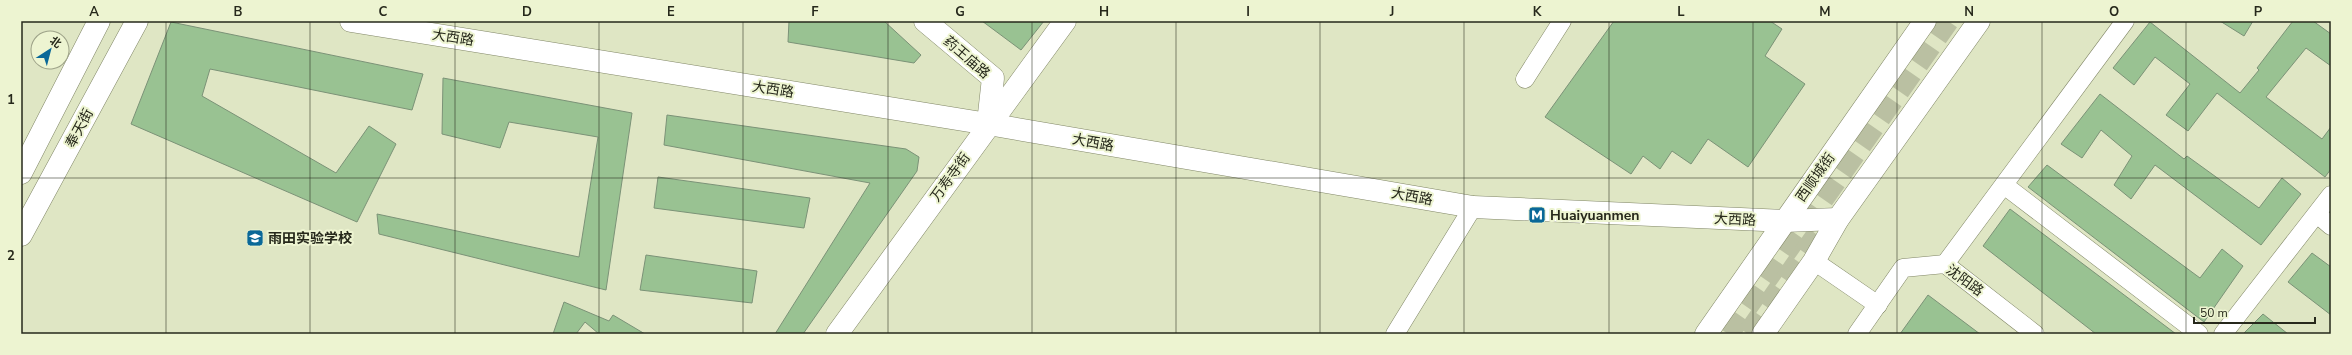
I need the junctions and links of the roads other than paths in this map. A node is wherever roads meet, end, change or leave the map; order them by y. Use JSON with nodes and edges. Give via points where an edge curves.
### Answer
{"nodes":[{"id":1,"x":99,"y":21,"type":"edge"},
{"id":2,"x":137,"y":21,"type":"edge"},
{"id":3,"x":351,"y":21,"type":"edge"},
{"id":4,"x":925,"y":21,"type":"edge"},
{"id":5,"x":1065,"y":21,"type":"edge"},
{"id":6,"x":1562,"y":21,"type":"edge"},
{"id":7,"x":1926,"y":21,"type":"edge"},
{"id":8,"x":1979,"y":21,"type":"edge"},
{"id":9,"x":2125,"y":21,"type":"edge"},
{"id":10,"x":1525,"y":79,"type":"dead end"},
{"id":11,"x":988,"y":124,"type":"junction"},
{"id":12,"x":21,"y":173,"type":"edge"},
{"id":13,"x":2004,"y":185,"type":"junction"},
{"id":14,"x":2331,"y":195,"type":"edge"},
{"id":15,"x":1473,"y":207,"type":"junction"},
{"id":16,"x":2317,"y":214,"type":"junction"},
{"id":17,"x":1838,"y":220,"type":"junction"},
{"id":18,"x":1784,"y":222,"type":"junction"},
{"id":19,"x":2331,"y":226,"type":"edge"},
{"id":20,"x":21,"y":235,"type":"edge"},
{"id":21,"x":1814,"y":261,"type":"junction"},
{"id":22,"x":1946,"y":264,"type":"junction"},
{"id":23,"x":1878,"y":305,"type":"junction"},
{"id":24,"x":837,"y":334,"type":"edge"},
{"id":25,"x":1395,"y":334,"type":"edge"},
{"id":26,"x":1706,"y":334,"type":"edge"},
{"id":27,"x":1763,"y":334,"type":"edge"},
{"id":28,"x":1857,"y":334,"type":"edge"},
{"id":29,"x":2035,"y":334,"type":"edge"},
{"id":30,"x":2199,"y":334,"type":"edge"},
{"id":31,"x":2223,"y":334,"type":"edge"}],
"edges":[{"from":1,"to":12,"type":"main road"},
{"from":2,"to":20,"type":"main road","name":"奉天街"},
{"from":3,"to":11,"type":"main road","name":"大西路"},
{"from":4,"to":11,"type":"main road","name":"药王庙路","via":[[993,78]]},
{"from":5,"to":11,"type":"main road","name":"万寿寺街"},
{"from":6,"to":10,"type":"street"},
{"from":7,"to":18,"type":"main road","name":"西顺城街"},
{"from":8,"to":17,"type":"main road"},
{"from":9,"to":13,"type":"street"},
{"from":11,"to":15,"type":"main road","name":"大西路"},
{"from":11,"to":24,"type":"main road","name":"万寿寺街"},
{"from":13,"to":22,"type":"street"},
{"from":13,"to":30,"type":"street"},
{"from":14,"to":16,"type":"street"},
{"from":15,"to":18,"type":"main road","name":"大西路"},
{"from":15,"to":25,"type":"street"},
{"from":16,"to":19,"type":"street"},
{"from":16,"to":31,"type":"street"},
{"from":17,"to":18,"type":"main road","name":"大西路"},
{"from":17,"to":21,"type":"main road"},
{"from":18,"to":26,"type":"main road","name":"西顺城街"},
{"from":21,"to":23,"type":"street"},
{"from":21,"to":27,"type":"main road"},
{"from":22,"to":23,"type":"street","name":"沈阳路","via":[[1903,268]]},
{"from":22,"to":29,"type":"street","name":"沈阳路"},
{"from":23,"to":28,"type":"street","name":"沈阳路"}]}
